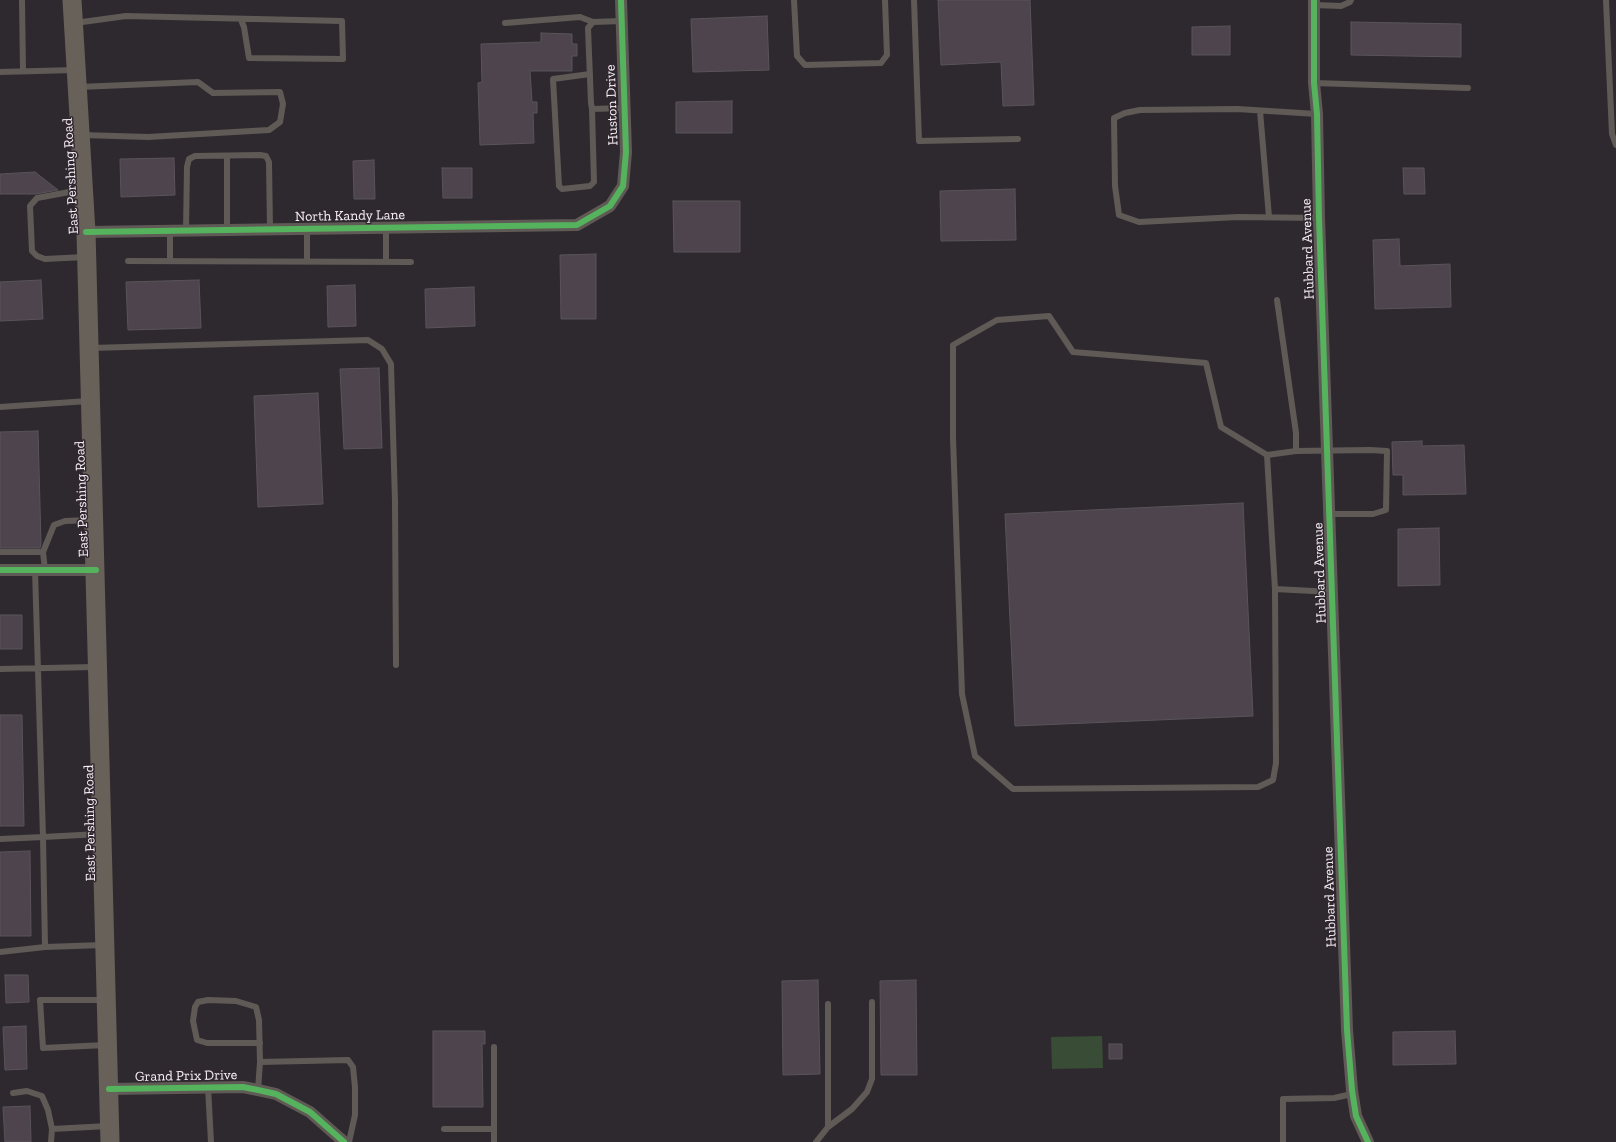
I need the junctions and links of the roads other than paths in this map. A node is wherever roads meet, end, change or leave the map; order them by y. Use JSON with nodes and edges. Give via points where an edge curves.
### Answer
{"nodes":[{"id":1,"x":22,"y":0,"type":"edge"},
{"id":2,"x":72,"y":0,"type":"edge"},
{"id":3,"x":621,"y":0,"type":"edge"},
{"id":4,"x":794,"y":0,"type":"edge"},
{"id":5,"x":885,"y":0,"type":"edge"},
{"id":6,"x":914,"y":0,"type":"edge"},
{"id":7,"x":1351,"y":0,"type":"edge"},
{"id":8,"x":1606,"y":0,"type":"edge"},
{"id":9,"x":1314,"y":2,"type":"edge"},
{"id":10,"x":241,"y":20,"type":"junction"},
{"id":11,"x":621,"y":21,"type":"junction"},
{"id":12,"x":593,"y":22,"type":"junction"},
{"id":13,"x":74,"y":23,"type":"junction"},
{"id":14,"x":505,"y":23,"type":"dead end"},
{"id":15,"x":23,"y":71,"type":"junction"},
{"id":16,"x":0,"y":72,"type":"edge"},
{"id":17,"x":590,"y":74,"type":"junction"},
{"id":18,"x":77,"y":79,"type":"junction"},
{"id":19,"x":1314,"y":83,"type":"junction"},
{"id":20,"x":1468,"y":88,"type":"dead end"},
{"id":21,"x":624,"y":108,"type":"junction"},
{"id":22,"x":592,"y":109,"type":"junction"},
{"id":23,"x":1260,"y":111,"type":"junction"},
{"id":24,"x":1317,"y":114,"type":"junction"},
{"id":25,"x":81,"y":135,"type":"junction"},
{"id":26,"x":1018,"y":139,"type":"dead end"},
{"id":27,"x":1616,"y":144,"type":"edge"},
{"id":28,"x":227,"y":156,"type":"junction"},
{"id":29,"x":84,"y":190,"type":"junction"},
{"id":30,"x":610,"y":206,"type":"joint"},
{"id":31,"x":1269,"y":217,"type":"junction"},
{"id":32,"x":1319,"y":218,"type":"junction"},
{"id":33,"x":386,"y":227,"type":"junction"},
{"id":34,"x":270,"y":229,"type":"junction"},
{"id":35,"x":307,"y":229,"type":"junction"},
{"id":36,"x":170,"y":230,"type":"junction"},
{"id":37,"x":186,"y":230,"type":"junction"},
{"id":38,"x":227,"y":230,"type":"junction"},
{"id":39,"x":86,"y":232,"type":"junction"},
{"id":40,"x":87,"y":257,"type":"junction"},
{"id":41,"x":128,"y":261,"type":"dead end"},
{"id":42,"x":170,"y":261,"type":"junction"},
{"id":43,"x":307,"y":261,"type":"junction"},
{"id":44,"x":386,"y":262,"type":"junction"},
{"id":45,"x":411,"y":262,"type":"dead end"},
{"id":46,"x":1277,"y":300,"type":"dead end"},
{"id":47,"x":90,"y":348,"type":"junction"},
{"id":48,"x":91,"y":401,"type":"junction"},
{"id":49,"x":0,"y":407,"type":"edge"},
{"id":50,"x":1327,"y":450,"type":"junction"},
{"id":51,"x":1296,"y":451,"type":"junction"},
{"id":52,"x":1267,"y":455,"type":"junction"},
{"id":53,"x":1330,"y":514,"type":"junction"},
{"id":54,"x":94,"y":520,"type":"junction"},
{"id":55,"x":0,"y":552,"type":"edge"},
{"id":56,"x":44,"y":552,"type":"junction"},
{"id":57,"x":0,"y":570,"type":"edge"},
{"id":58,"x":40,"y":570,"type":"junction"},
{"id":59,"x":96,"y":570,"type":"junction"},
{"id":60,"x":1275,"y":589,"type":"junction"},
{"id":61,"x":1332,"y":592,"type":"junction"},
{"id":62,"x":396,"y":665,"type":"dead end"},
{"id":63,"x":98,"y":667,"type":"junction"},
{"id":64,"x":0,"y":668,"type":"edge"},
{"id":65,"x":37,"y":668,"type":"junction"},
{"id":66,"x":102,"y":834,"type":"junction"},
{"id":67,"x":43,"y":837,"type":"junction"},
{"id":68,"x":0,"y":838,"type":"edge"},
{"id":69,"x":105,"y":945,"type":"junction"},
{"id":70,"x":45,"y":947,"type":"junction"},
{"id":71,"x":0,"y":952,"type":"edge"},
{"id":72,"x":106,"y":1000,"type":"junction"},
{"id":73,"x":872,"y":1002,"type":"dead end"},
{"id":74,"x":828,"y":1004,"type":"dead end"},
{"id":75,"x":260,"y":1043,"type":"junction"},
{"id":76,"x":108,"y":1045,"type":"junction"},
{"id":77,"x":494,"y":1047,"type":"dead end"},
{"id":78,"x":260,"y":1062,"type":"junction"},
{"id":79,"x":208,"y":1087,"type":"junction"},
{"id":80,"x":109,"y":1089,"type":"junction"},
{"id":81,"x":258,"y":1090,"type":"junction"},
{"id":82,"x":13,"y":1093,"type":"dead end"},
{"id":83,"x":1352,"y":1094,"type":"junction"},
{"id":84,"x":828,"y":1127,"type":"junction"},
{"id":85,"x":52,"y":1129,"type":"junction"},
{"id":86,"x":444,"y":1129,"type":"dead end"},
{"id":87,"x":494,"y":1129,"type":"junction"},
{"id":88,"x":110,"y":1134,"type":"edge"},
{"id":89,"x":51,"y":1142,"type":"edge"},
{"id":90,"x":211,"y":1142,"type":"edge"},
{"id":91,"x":344,"y":1142,"type":"edge"},
{"id":92,"x":349,"y":1142,"type":"edge"},
{"id":93,"x":494,"y":1142,"type":"edge"},
{"id":94,"x":816,"y":1142,"type":"edge"},
{"id":95,"x":1283,"y":1142,"type":"edge"},
{"id":96,"x":1368,"y":1142,"type":"edge"}],
"edges":[{"from":1,"to":15,"type":"lane"},
{"from":2,"to":13,"type":"main road","name":"East Pershing Road"},
{"from":3,"to":11,"type":"street","name":"Huston Drive"},
{"from":4,"to":5,"type":"lane","via":[[796,56],[805,65],[881,63],[887,55]]},
{"from":6,"to":26,"type":"lane","via":[[919,141]]},
{"from":7,"to":9,"type":"lane","via":[[1341,6]]},
{"from":8,"to":27,"type":"lane","via":[[1612,134]]},
{"from":9,"to":19,"type":"street","name":"Hubbard Avenue"},
{"from":10,"to":10,"type":"lane","via":[[249,58],[343,59],[342,21]]},
{"from":10,"to":13,"type":"lane","via":[[126,16]]},
{"from":11,"to":12,"type":"lane"},
{"from":11,"to":21,"type":"street","name":"Huston Drive"},
{"from":12,"to":14,"type":"lane","via":[[580,18]]},
{"from":12,"to":17,"type":"lane","via":[[588,28]]},
{"from":13,"to":18,"type":"main road","name":"East Pershing Road"},
{"from":15,"to":16,"type":"lane"},
{"from":15,"to":18,"type":"lane"},
{"from":17,"to":22,"type":"lane"},
{"from":17,"to":22,"type":"lane","via":[[554,79],[559,186],[562,189],[590,186],[594,182]]},
{"from":18,"to":25,"type":"main road","name":"East Pershing Road"},
{"from":18,"to":25,"type":"lane","via":[[198,82],[213,93],[280,92],[283,104],[280,122],[269,130],[148,137]]},
{"from":19,"to":20,"type":"lane"},
{"from":19,"to":24,"type":"street","name":"Hubbard Avenue"},
{"from":21,"to":22,"type":"lane"},
{"from":21,"to":30,"type":"street","name":"Huston Drive","via":[[625,173],[623,186]]},
{"from":23,"to":24,"type":"lane"},
{"from":23,"to":31,"type":"lane"},
{"from":23,"to":31,"type":"lane","via":[[1140,110],[1114,118],[1115,186],[1119,215],[1139,222]]},
{"from":24,"to":32,"type":"street","name":"Hubbard Avenue"},
{"from":25,"to":29,"type":"main road","name":"East Pershing Road"},
{"from":28,"to":34,"type":"lane","via":[[266,156],[269,162]]},
{"from":28,"to":37,"type":"lane","via":[[195,156],[189,159]]},
{"from":28,"to":38,"type":"lane"},
{"from":29,"to":39,"type":"main road","name":"East Pershing Road"},
{"from":29,"to":40,"type":"lane","via":[[37,198],[30,206],[32,251],[45,259]]},
{"from":30,"to":33,"type":"street","name":"North Kandy Lane","via":[[577,225]]},
{"from":31,"to":32,"type":"lane"},
{"from":32,"to":50,"type":"street","name":"Hubbard Avenue"},
{"from":33,"to":35,"type":"street","name":"North Kandy Lane"},
{"from":33,"to":44,"type":"lane"},
{"from":34,"to":35,"type":"street","name":"North Kandy Lane"},
{"from":34,"to":38,"type":"street","name":"North Kandy Lane"},
{"from":35,"to":43,"type":"lane"},
{"from":36,"to":37,"type":"street","name":"North Kandy Lane"},
{"from":36,"to":39,"type":"street","name":"North Kandy Lane"},
{"from":36,"to":42,"type":"lane"},
{"from":37,"to":38,"type":"street","name":"North Kandy Lane"},
{"from":39,"to":40,"type":"main road","name":"East Pershing Road"},
{"from":40,"to":47,"type":"main road","name":"East Pershing Road"},
{"from":41,"to":42,"type":"lane"},
{"from":42,"to":43,"type":"lane"},
{"from":43,"to":44,"type":"lane"},
{"from":44,"to":45,"type":"lane"},
{"from":46,"to":51,"type":"lane","via":[[1296,433]]},
{"from":47,"to":48,"type":"main road","name":"East Pershing Road"},
{"from":47,"to":62,"type":"lane","via":[[368,340],[382,348],[391,364]]},
{"from":48,"to":49,"type":"lane"},
{"from":48,"to":54,"type":"main road","name":"East Pershing Road"},
{"from":50,"to":51,"type":"lane"},
{"from":50,"to":53,"type":"street","name":"Hubbard Avenue"},
{"from":50,"to":53,"type":"lane","via":[[1387,451],[1386,510],[1373,514]]},
{"from":51,"to":52,"type":"lane"},
{"from":52,"to":60,"type":"lane"},
{"from":52,"to":60,"type":"lane","via":[[1221,428],[1206,363],[1073,352],[1049,316],[997,320],[953,344],[953,438],[962,694],[975,756],[1013,789],[1258,787],[1273,780],[1276,763]]},
{"from":53,"to":61,"type":"street","name":"Hubbard Avenue"},
{"from":54,"to":56,"type":"lane","via":[[64,521],[54,525]]},
{"from":54,"to":59,"type":"main road","name":"East Pershing Road"},
{"from":55,"to":56,"type":"lane"},
{"from":56,"to":58,"type":"lane"},
{"from":57,"to":58,"type":"street"},
{"from":58,"to":59,"type":"street"},
{"from":58,"to":65,"type":"lane"},
{"from":59,"to":63,"type":"main road","name":"East Pershing Road"},
{"from":60,"to":61,"type":"lane"},
{"from":61,"to":83,"type":"street","name":"Hubbard Avenue","via":[[1347,1030]]},
{"from":63,"to":65,"type":"lane"},
{"from":63,"to":66,"type":"main road","name":"East Pershing Road"},
{"from":64,"to":65,"type":"lane"},
{"from":65,"to":67,"type":"lane"},
{"from":66,"to":67,"type":"lane"},
{"from":66,"to":69,"type":"main road","name":"East Pershing Road"},
{"from":67,"to":68,"type":"lane"},
{"from":67,"to":70,"type":"lane"},
{"from":69,"to":70,"type":"lane"},
{"from":69,"to":72,"type":"main road","name":"East Pershing Road"},
{"from":70,"to":71,"type":"lane"},
{"from":72,"to":76,"type":"main road","name":"East Pershing Road"},
{"from":72,"to":76,"type":"lane","via":[[40,1000],[43,1048]]},
{"from":73,"to":84,"type":"lane","via":[[872,1079],[867,1092],[852,1109]]},
{"from":74,"to":84,"type":"lane"},
{"from":75,"to":75,"type":"lane","via":[[256,1007],[236,1001],[198,1002],[194,1020],[197,1040]]},
{"from":75,"to":78,"type":"lane"},
{"from":76,"to":80,"type":"main road","name":"East Pershing Road"},
{"from":77,"to":87,"type":"lane"},
{"from":78,"to":81,"type":"lane"},
{"from":78,"to":92,"type":"lane","via":[[348,1060],[353,1067],[355,1088],[355,1115]]},
{"from":79,"to":80,"type":"street","name":"Grand Prix Drive"},
{"from":79,"to":81,"type":"street","name":"Grand Prix Drive","via":[[243,1087]]},
{"from":79,"to":90,"type":"lane"},
{"from":80,"to":88,"type":"main road","name":"East Pershing Road"},
{"from":81,"to":91,"type":"street","name":"Grand Prix Drive","via":[[276,1094],[310,1112]]},
{"from":82,"to":85,"type":"lane","via":[[27,1091],[42,1096]]},
{"from":83,"to":95,"type":"lane","via":[[1334,1098],[1283,1099]]},
{"from":83,"to":96,"type":"street","name":"Hubbard Avenue","via":[[1356,1116]]},
{"from":84,"to":94,"type":"lane"},
{"from":85,"to":88,"type":"lane"},
{"from":85,"to":89,"type":"lane"},
{"from":86,"to":87,"type":"lane"},
{"from":87,"to":93,"type":"lane"}]}
